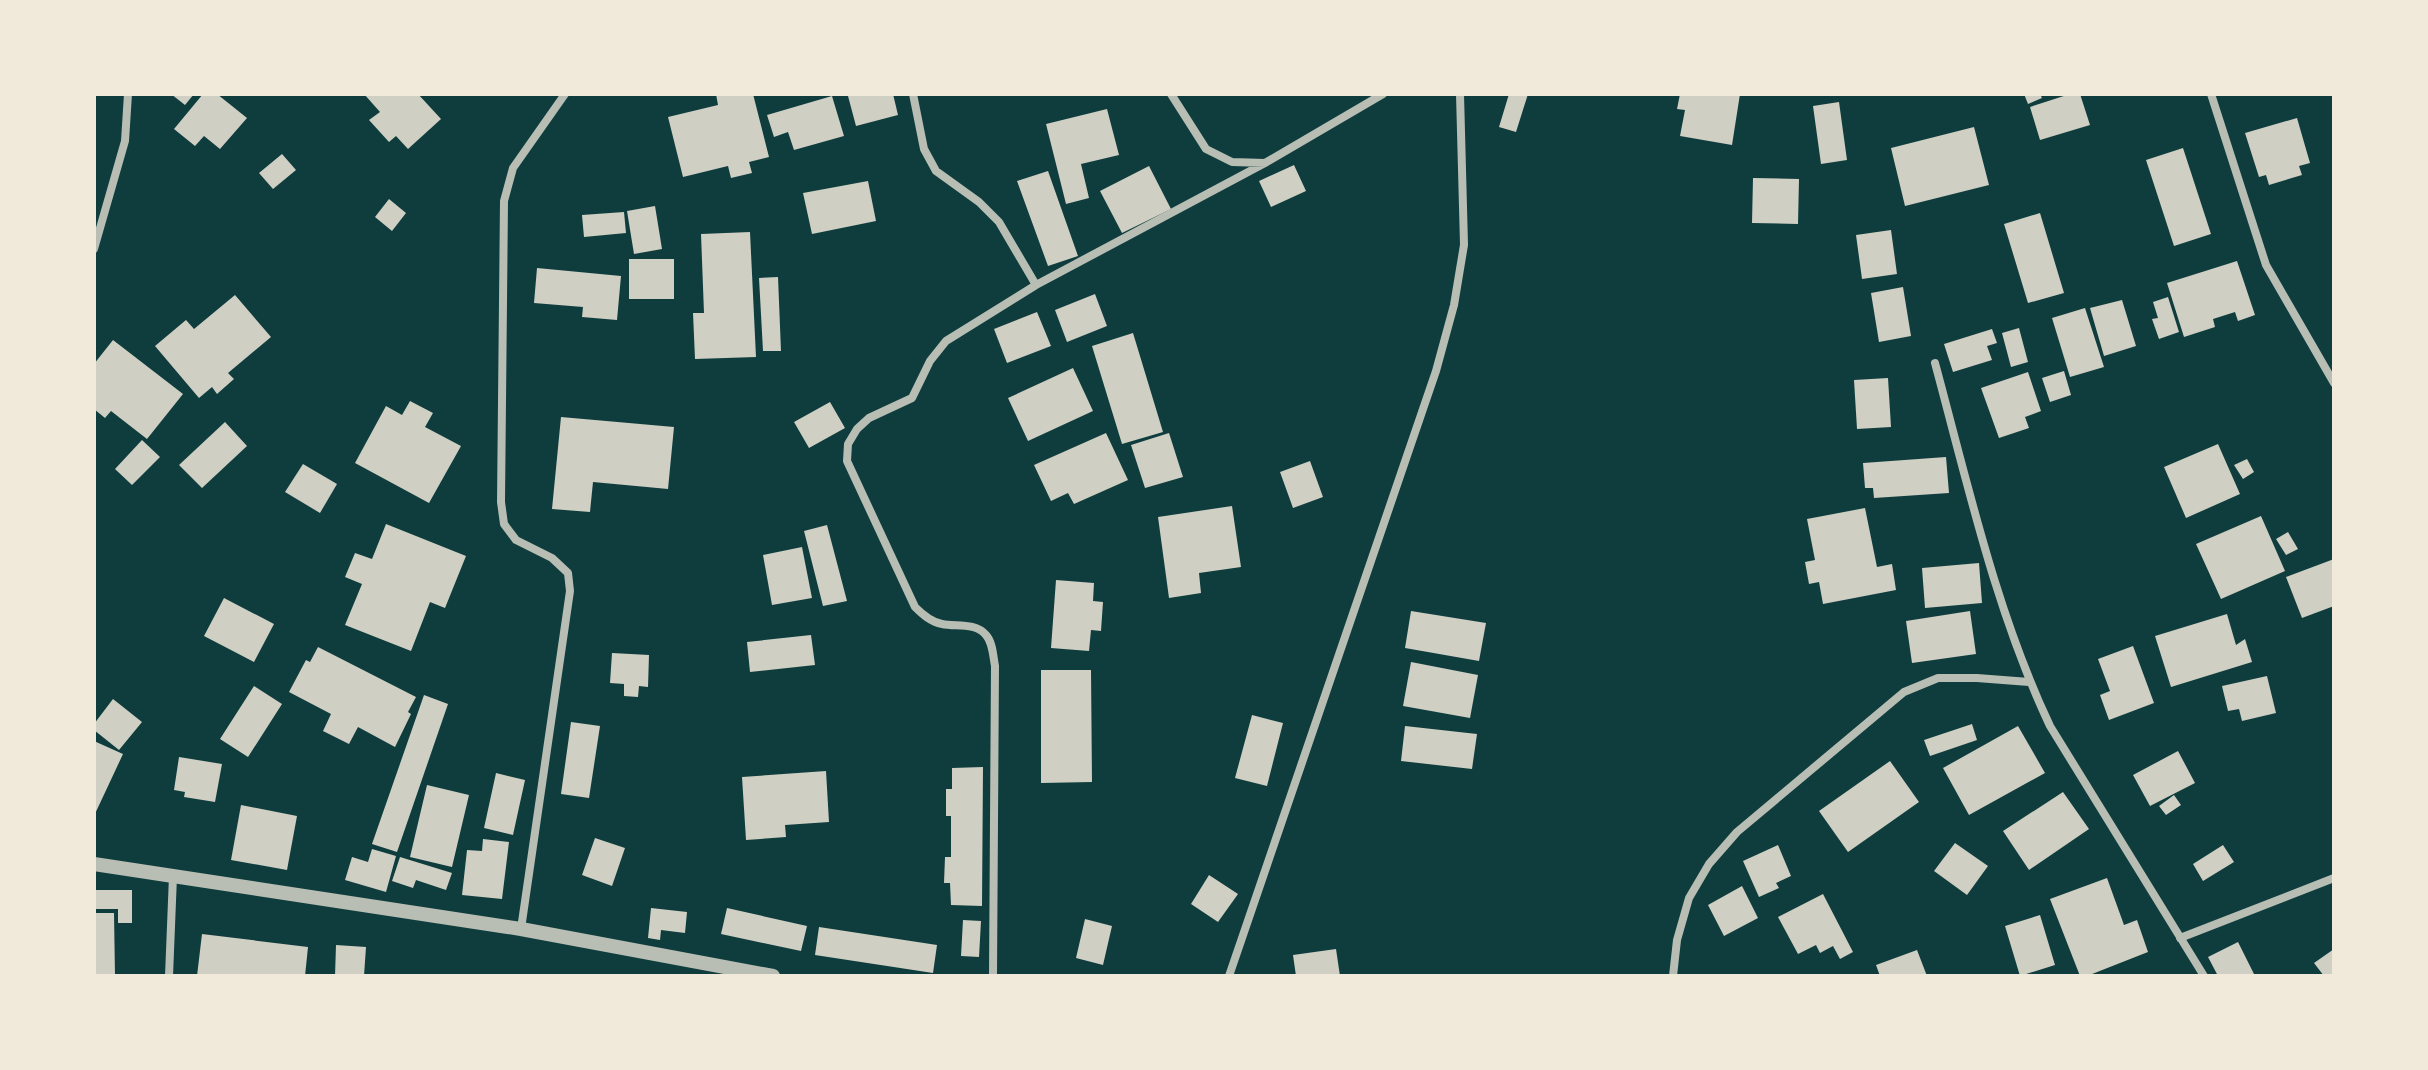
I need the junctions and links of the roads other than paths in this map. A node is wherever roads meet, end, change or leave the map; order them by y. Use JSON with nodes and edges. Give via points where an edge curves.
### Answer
{"nodes":[{"id":1,"x":128,"y":94,"type":"edge"},
{"id":2,"x":565,"y":94,"type":"edge"},
{"id":3,"x":913,"y":94,"type":"edge"},
{"id":4,"x":1171,"y":94,"type":"edge"},
{"id":5,"x":1383,"y":94,"type":"edge"},
{"id":6,"x":1460,"y":94,"type":"edge"},
{"id":7,"x":2211,"y":94,"type":"edge"},
{"id":8,"x":1265,"y":163,"type":"junction"},
{"id":9,"x":96,"y":227,"type":"edge"},
{"id":10,"x":94,"y":249,"type":"edge"},
{"id":11,"x":1036,"y":285,"type":"junction"},
{"id":12,"x":1935,"y":363,"type":"dead end"},
{"id":13,"x":2334,"y":383,"type":"edge"},
{"id":14,"x":2029,"y":682,"type":"junction"},
{"id":15,"x":94,"y":864,"type":"edge"},
{"id":16,"x":173,"y":876,"type":"junction"},
{"id":17,"x":2334,"y":878,"type":"edge"},
{"id":18,"x":521,"y":929,"type":"junction"},
{"id":19,"x":2180,"y":938,"type":"junction"},
{"id":20,"x":169,"y":976,"type":"edge"},
{"id":21,"x":769,"y":976,"type":"edge"},
{"id":22,"x":993,"y":976,"type":"edge"},
{"id":23,"x":1229,"y":976,"type":"edge"},
{"id":24,"x":1673,"y":976,"type":"edge"},
{"id":25,"x":2204,"y":976,"type":"edge"}],
"edges":[{"from":1,"to":9,"type":"street","via":[[125,141]]},
{"from":2,"to":18,"type":"street","via":[[513,168],[504,201],[504,524],[516,540],[552,558],[568,573],[570,591]]},
{"from":3,"to":11,"type":"street","via":[[924,149],[936,171],[999,222]]},
{"from":4,"to":8,"type":"street","via":[[1206,149],[1232,162]]},
{"from":5,"to":8,"type":"street"},
{"from":6,"to":23,"type":"street","via":[[1464,245],[1454,305]]},
{"from":7,"to":13,"type":"street","via":[[2266,265]]},
{"from":8,"to":11,"type":"street"},
{"from":9,"to":10,"type":"street"},
{"from":11,"to":22,"type":"street","via":[[946,341],[912,398],[869,418],[848,444],[847,461],[915,607],[941,624],[977,628],[991,646]]},
{"from":12,"to":14,"type":"street"},
{"from":14,"to":19,"type":"street","via":[[2050,726]]},
{"from":14,"to":24,"type":"street","via":[[1938,678],[1904,692],[1737,832],[1709,864],[1689,898]]},
{"from":15,"to":16,"type":"street"},
{"from":16,"to":18,"type":"street"},
{"from":16,"to":20,"type":"street"},
{"from":17,"to":19,"type":"street"},
{"from":18,"to":21,"type":"street"},
{"from":19,"to":25,"type":"street"}]}
